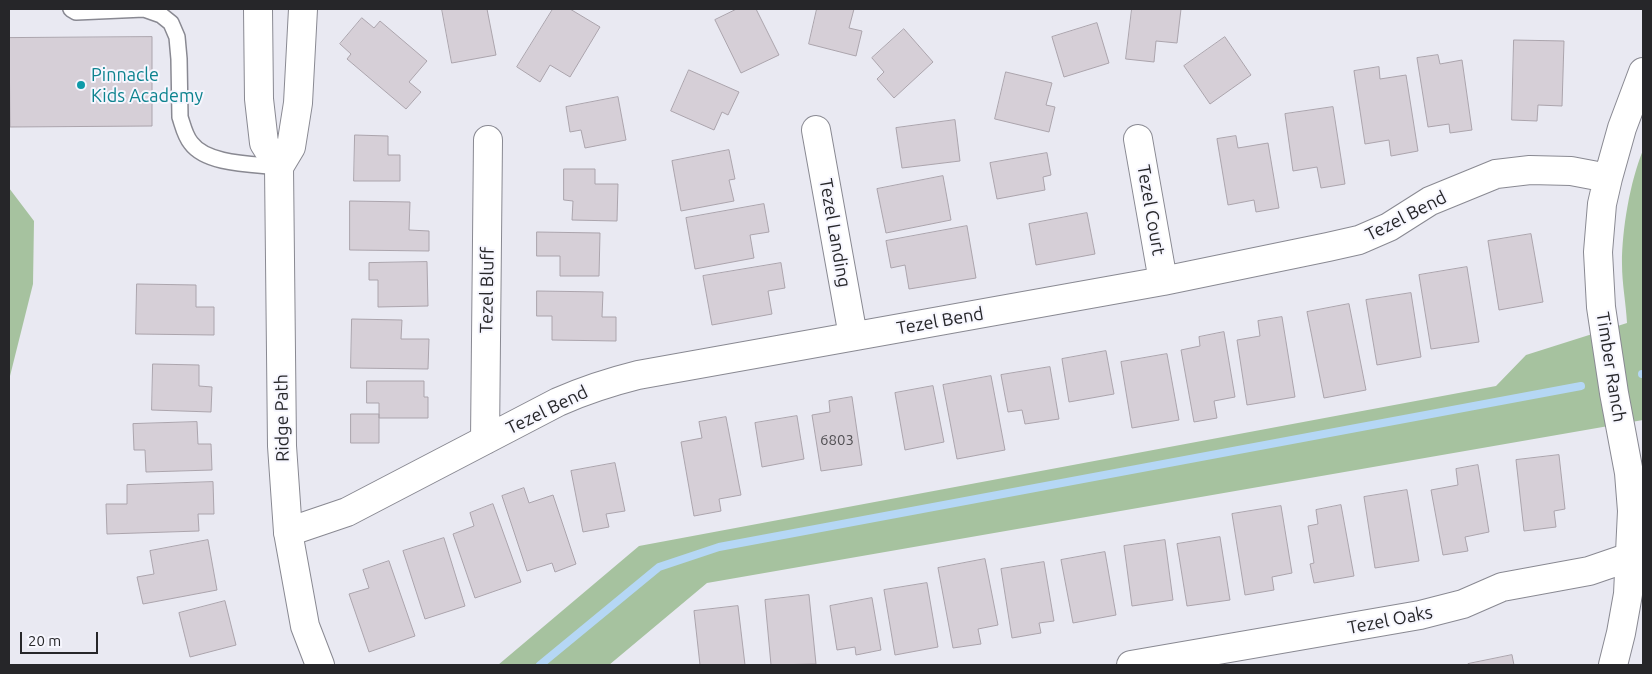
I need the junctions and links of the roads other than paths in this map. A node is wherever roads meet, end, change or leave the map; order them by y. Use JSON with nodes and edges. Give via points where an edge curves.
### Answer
{"nodes":[{"id":1,"x":71,"y":9,"type":"edge"},
{"id":2,"x":258,"y":9,"type":"edge"},
{"id":3,"x":302,"y":9,"type":"edge"},
{"id":4,"x":1643,"y":72,"type":"edge"},
{"id":5,"x":816,"y":130,"type":"dead end"},
{"id":6,"x":1138,"y":139,"type":"dead end"},
{"id":7,"x":488,"y":140,"type":"dead end"},
{"id":8,"x":280,"y":167,"type":"junction"},
{"id":9,"x":1608,"y":178,"type":"junction"},
{"id":10,"x":1163,"y":281,"type":"junction"},
{"id":11,"x":853,"y":336,"type":"junction"},
{"id":12,"x":485,"y":440,"type":"junction"},
{"id":13,"x":288,"y":532,"type":"junction"},
{"id":14,"x":1637,"y":556,"type":"edge"},
{"id":15,"x":320,"y":665,"type":"edge"},
{"id":16,"x":1131,"y":665,"type":"edge"},
{"id":17,"x":1613,"y":665,"type":"edge"}],
"edges":[{"from":1,"to":8,"type":"lane","via":[[76,12],[144,9],[161,15],[171,23],[177,37],[180,118],[191,143],[203,154],[218,159]]},
{"from":2,"to":8,"type":"street","via":[[259,99],[264,144]]},
{"from":3,"to":8,"type":"street","name":"Ridge Path","via":[[298,103],[291,147]]},
{"from":4,"to":9,"type":"street","name":"Timber Ranch"},
{"from":5,"to":11,"type":"street","name":"Tezel Landing"},
{"from":6,"to":10,"type":"street","name":"Tezel Court"},
{"from":7,"to":12,"type":"street","name":"Tezel Bluff"},
{"from":8,"to":13,"type":"street","name":"Ridge Path","via":[[282,446]]},
{"from":9,"to":10,"type":"street","name":"Tezel Bend","via":[[1571,171],[1530,170],[1496,174],[1430,201],[1389,227],[1359,240]]},
{"from":9,"to":14,"type":"street","name":"Timber Ranch","via":[[1598,252],[1601,306],[1629,473]]},
{"from":10,"to":11,"type":"street","name":"Tezel Bend"},
{"from":11,"to":12,"type":"street","name":"Tezel Bend","via":[[612,381],[558,402]]},
{"from":12,"to":13,"type":"street","name":"Tezel Bend","via":[[347,512]]},
{"from":13,"to":15,"type":"street","name":"Ridge Path","via":[[305,626]]},
{"from":14,"to":16,"type":"street","name":"Tezel Oaks","via":[[1589,571],[1502,588],[1463,604],[1420,615]]},
{"from":14,"to":17,"type":"street","name":"Timber Ranch"}]}
